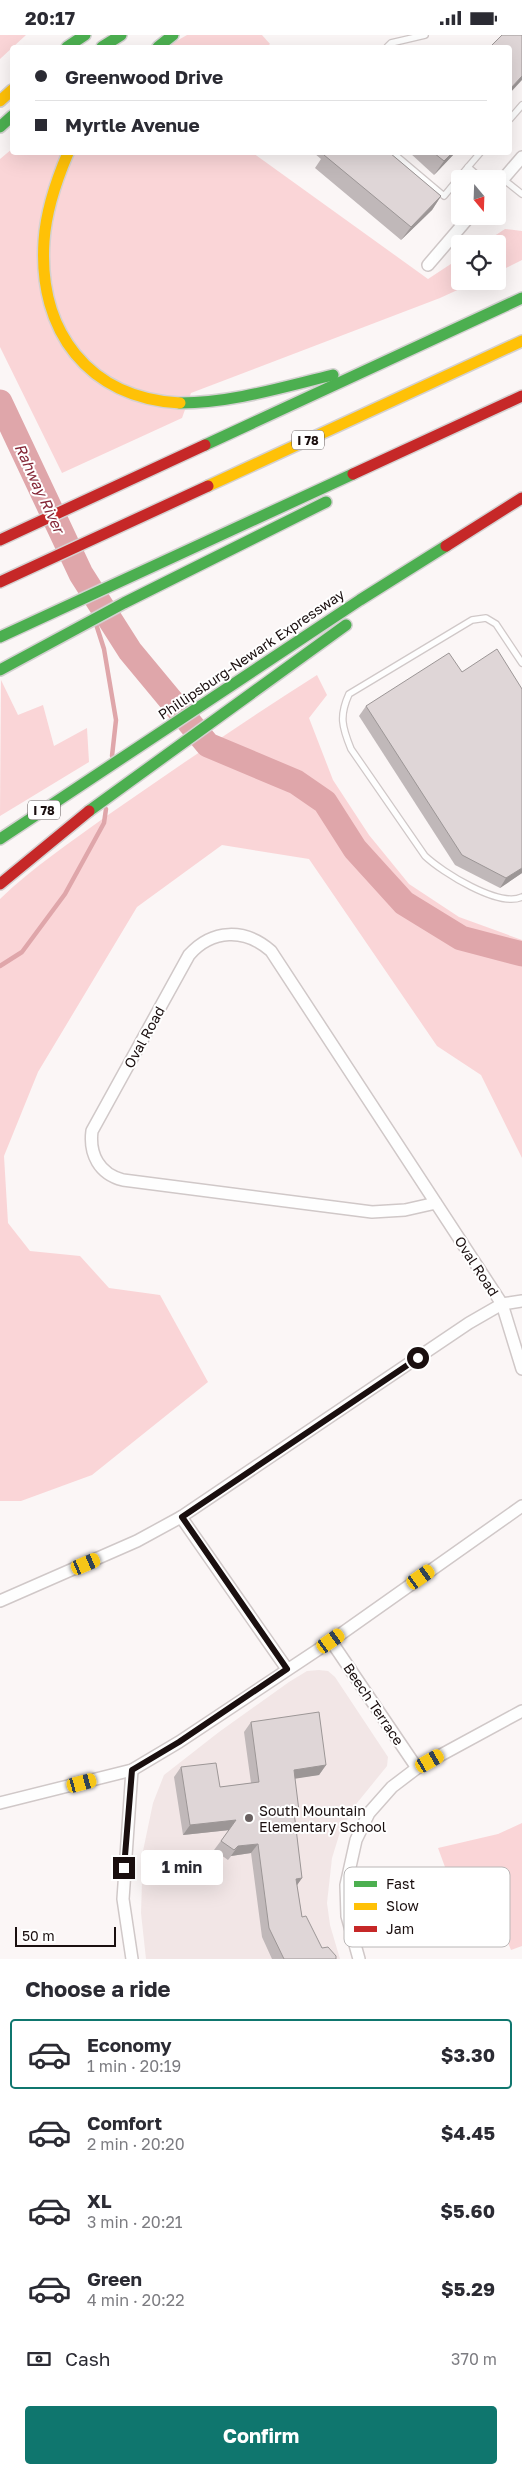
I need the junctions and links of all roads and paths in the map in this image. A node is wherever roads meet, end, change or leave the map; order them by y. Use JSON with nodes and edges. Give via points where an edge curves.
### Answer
{"nodes":[{"id":1,"x":85,"y":35,"type":"edge"},
{"id":2,"x":121,"y":35,"type":"edge"},
{"id":3,"x":173,"y":35,"type":"edge"},
{"id":4,"x":426,"y":35,"type":"edge"},
{"id":5,"x":70,"y":45,"type":"edge"},
{"id":6,"x":105,"y":45,"type":"edge"},
{"id":7,"x":160,"y":45,"type":"edge"},
{"id":8,"x":389,"y":45,"type":"edge"},
{"id":9,"x":10,"y":92,"type":"edge"},
{"id":10,"x":0,"y":101,"type":"edge"},
{"id":11,"x":522,"y":105,"type":"edge"},
{"id":12,"x":512,"y":117,"type":"edge"},
{"id":13,"x":10,"y":118,"type":"edge"},
{"id":14,"x":0,"y":127,"type":"edge"},
{"id":15,"x":67,"y":155,"type":"edge"},
{"id":16,"x":395,"y":155,"type":"edge"},
{"id":17,"x":478,"y":155,"type":"edge"},
{"id":18,"x":522,"y":157,"type":"edge"},
{"id":19,"x":468,"y":167,"type":"junction"},
{"id":20,"x":472,"y":170,"type":"edge"},
{"id":21,"x":506,"y":175,"type":"edge"},
{"id":22,"x":506,"y":185,"type":"edge"},
{"id":23,"x":522,"y":194,"type":"edge"},
{"id":24,"x":462,"y":225,"type":"edge"},
{"id":25,"x":428,"y":265,"type":"dead end"},
{"id":26,"x":522,"y":298,"type":"edge"},
{"id":27,"x":522,"y":341,"type":"edge"},
{"id":28,"x":372,"y":367,"type":"junction"},
{"id":29,"x":522,"y":396,"type":"edge"},
{"id":30,"x":470,"y":420,"type":"junction"},
{"id":31,"x":371,"y":478,"type":"dead end"},
{"id":32,"x":336,"y":497,"type":"dead end"},
{"id":33,"x":522,"y":498,"type":"edge"},
{"id":34,"x":7,"y":529,"type":"edge"},
{"id":35,"x":0,"y":540,"type":"edge"},
{"id":36,"x":443,"y":547,"type":"junction"},
{"id":37,"x":0,"y":583,"type":"edge"},
{"id":38,"x":0,"y":637,"type":"edge"},
{"id":39,"x":522,"y":663,"type":"edge"},
{"id":40,"x":0,"y":670,"type":"edge"},
{"id":41,"x":0,"y":839,"type":"edge"},
{"id":42,"x":0,"y":884,"type":"edge"},
{"id":43,"x":522,"y":897,"type":"edge"},
{"id":44,"x":436,"y":1203,"type":"junction"},
{"id":45,"x":522,"y":1301,"type":"edge"},
{"id":46,"x":502,"y":1304,"type":"junction"},
{"id":47,"x":522,"y":1369,"type":"edge"},
{"id":48,"x":522,"y":1506,"type":"edge"},
{"id":49,"x":182,"y":1517,"type":"junction"},
{"id":50,"x":0,"y":1601,"type":"edge"},
{"id":51,"x":331,"y":1641,"type":"junction"},
{"id":52,"x":287,"y":1669,"type":"junction"},
{"id":53,"x":522,"y":1711,"type":"edge"},
{"id":54,"x":417,"y":1768,"type":"junction"},
{"id":55,"x":132,"y":1770,"type":"junction"},
{"id":56,"x":0,"y":1803,"type":"edge"},
{"id":57,"x":350,"y":1867,"type":"edge"},
{"id":58,"x":356,"y":1947,"type":"edge"},
{"id":59,"x":132,"y":1959,"type":"edge"},
{"id":60,"x":360,"y":1959,"type":"edge"}],
"edges":[{"from":1,"to":5,"type":"main road"},
{"from":2,"to":6,"type":"main road"},
{"from":3,"to":7,"type":"main road"},
{"from":4,"to":8,"type":"lane"},
{"from":9,"to":10,"type":"main road"},
{"from":11,"to":12,"type":"lane"},
{"from":13,"to":14,"type":"main road"},
{"from":15,"to":28,"type":"main road","via":[[56,181],[47,220],[43,259],[45,288],[53,317],[66,343],[102,380],[144,399],[185,403],[226,399]]},
{"from":16,"to":19,"type":"lane","via":[[444,196]]},
{"from":17,"to":19,"type":"lane"},
{"from":18,"to":21,"type":"street"},
{"from":19,"to":20,"type":"lane"},
{"from":22,"to":23,"type":"lane"},
{"from":24,"to":25,"type":"street"},
{"from":26,"to":28,"type":"main road"},
{"from":27,"to":37,"type":"main road","number":"I 78"},
{"from":28,"to":34,"type":"main road","via":[[44,520]]},
{"from":29,"to":30,"type":"main road"},
{"from":30,"to":31,"type":"main road"},
{"from":30,"to":38,"type":"main road"},
{"from":32,"to":40,"type":"main road","via":[[124,603]]},
{"from":33,"to":36,"type":"main road","name":"Phillipsburg-Newark Expressway","number":"I 78"},
{"from":34,"to":35,"type":"main road"},
{"from":36,"to":41,"type":"main road","name":"Phillipsburg-Newark Expressway","number":"I 78"},
{"from":36,"to":42,"type":"main road","via":[[326,641],[43,846]]},
{"from":39,"to":43,"type":"lane","via":[[496,623],[486,618],[472,620],[349,694],[342,710],[344,732],[351,749],[425,856],[440,870],[496,897]]},
{"from":44,"to":44,"type":"street","name":"Oval Road","via":[[405,1210],[372,1212],[123,1180],[107,1174],[99,1165],[93,1155],[92,1131],[189,955],[205,941],[221,935],[242,935],[262,943],[270,951]]},
{"from":44,"to":46,"type":"street","name":"Oval Road"},
{"from":45,"to":46,"type":"street"},
{"from":46,"to":47,"type":"street","name":"Oval Road"},
{"from":46,"to":49,"type":"street"},
{"from":48,"to":51,"type":"street"},
{"from":49,"to":50,"type":"street","via":[[137,1541]]},
{"from":49,"to":52,"type":"street"},
{"from":51,"to":52,"type":"street"},
{"from":51,"to":54,"type":"street","name":"Beech Terrace"},
{"from":52,"to":55,"type":"street"},
{"from":53,"to":54,"type":"street"},
{"from":54,"to":57,"type":"street","via":[[369,1813],[356,1840]]},
{"from":55,"to":56,"type":"street"},
{"from":55,"to":59,"type":"street","via":[[123,1899]]},
{"from":58,"to":60,"type":"street"}]}
